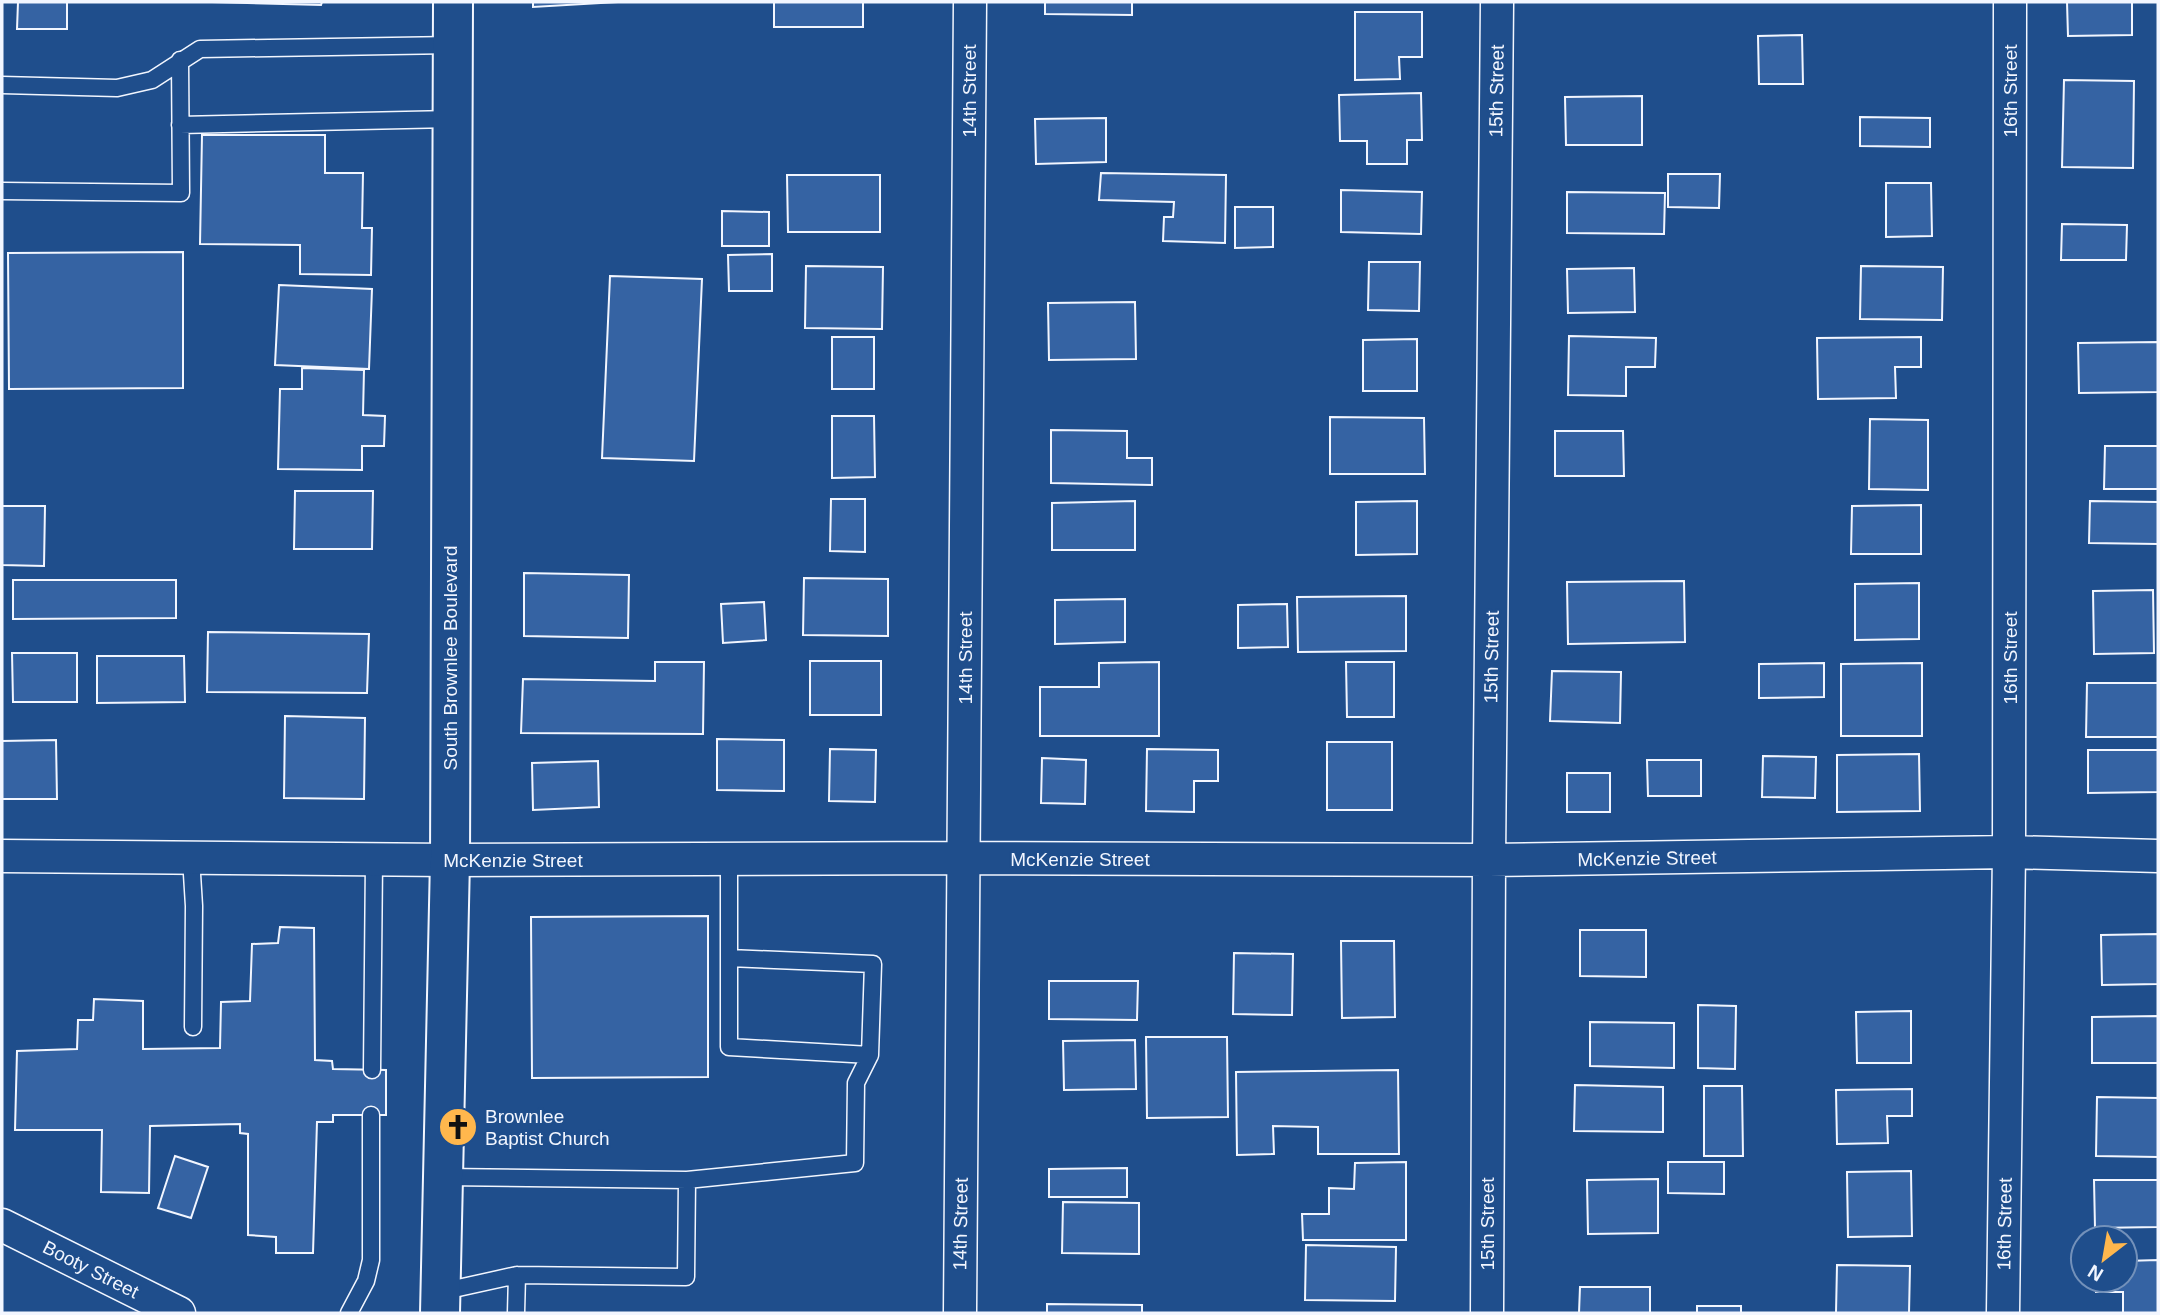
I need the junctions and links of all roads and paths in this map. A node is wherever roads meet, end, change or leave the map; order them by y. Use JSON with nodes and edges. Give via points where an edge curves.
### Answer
{"nodes":[{"id":1,"x":453,"y":2,"type":"edge"},
{"id":2,"x":970,"y":2,"type":"edge"},
{"id":3,"x":1497,"y":2,"type":"edge"},
{"id":4,"x":2010,"y":2,"type":"edge"},
{"id":5,"x":453,"y":46,"type":"junction"},
{"id":6,"x":180,"y":60,"type":"junction"},
{"id":7,"x":2,"y":85,"type":"edge"},
{"id":8,"x":452,"y":119,"type":"junction"},
{"id":9,"x":180,"y":125,"type":"junction"},
{"id":10,"x":2,"y":191,"type":"edge"},
{"id":11,"x":2009,"y":852,"type":"junction"},
{"id":12,"x":2,"y":856,"type":"edge"},
{"id":13,"x":2158,"y":856,"type":"edge"},
{"id":14,"x":191,"y":858,"type":"junction"},
{"id":15,"x":964,"y":858,"type":"junction"},
{"id":16,"x":729,"y":859,"type":"junction"},
{"id":17,"x":373,"y":860,"type":"junction"},
{"id":18,"x":450,"y":860,"type":"junction"},
{"id":19,"x":1489,"y":860,"type":"junction"},
{"id":20,"x":729,"y":958,"type":"junction"},
{"id":21,"x":193,"y":1027,"type":"dead end"},
{"id":22,"x":870,"y":1055,"type":"junction"},
{"id":23,"x":372,"y":1070,"type":"dead end"},
{"id":24,"x":371,"y":1115,"type":"dead end"},
{"id":25,"x":442,"y":1177,"type":"junction"},
{"id":26,"x":687,"y":1180,"type":"junction"},
{"id":27,"x":2,"y":1225,"type":"edge"},
{"id":28,"x":517,"y":1275,"type":"junction"},
{"id":29,"x":436,"y":1306,"type":"edge"},
{"id":30,"x":179,"y":1313,"type":"edge"},
{"id":31,"x":349,"y":1313,"type":"edge"},
{"id":32,"x":516,"y":1313,"type":"edge"},
{"id":33,"x":960,"y":1313,"type":"edge"},
{"id":34,"x":1487,"y":1313,"type":"edge"},
{"id":35,"x":2003,"y":1313,"type":"edge"}],
"edges":[{"from":1,"to":5,"type":"main road","name":"South Brownlee Boulevard"},
{"from":2,"to":15,"type":"street","name":"14th Street"},
{"from":3,"to":19,"type":"street","name":"15th Street"},
{"from":4,"to":11,"type":"street","name":"16th Street"},
{"from":5,"to":6,"type":"lane","via":[[200,49]]},
{"from":5,"to":8,"type":"main road","name":"South Brownlee Boulevard"},
{"from":6,"to":7,"type":"lane","via":[[152,80],[117,88]]},
{"from":6,"to":9,"type":"lane"},
{"from":8,"to":9,"type":"lane"},
{"from":8,"to":18,"type":"main road","name":"South Brownlee Boulevard"},
{"from":9,"to":10,"type":"lane","via":[[181,193]]},
{"from":11,"to":13,"type":"street","name":"McKenzie Street"},
{"from":11,"to":19,"type":"street","name":"McKenzie Street"},
{"from":11,"to":35,"type":"street","name":"16th Street"},
{"from":12,"to":14,"type":"street","name":"McKenzie Street"},
{"from":14,"to":17,"type":"street","name":"McKenzie Street"},
{"from":14,"to":21,"type":"lane"},
{"from":15,"to":16,"type":"street","name":"McKenzie Street"},
{"from":15,"to":19,"type":"street","name":"McKenzie Street"},
{"from":15,"to":33,"type":"street","name":"14th Street"},
{"from":16,"to":18,"type":"street","name":"McKenzie Street"},
{"from":16,"to":20,"type":"lane"},
{"from":17,"to":18,"type":"street","name":"McKenzie Street"},
{"from":17,"to":23,"type":"lane"},
{"from":18,"to":25,"type":"main road","name":"South Brownlee Boulevard"},
{"from":19,"to":34,"type":"street","name":"15th Street"},
{"from":20,"to":22,"type":"lane","via":[[729,1047]]},
{"from":20,"to":22,"type":"lane","via":[[873,964]]},
{"from":22,"to":26,"type":"lane","via":[[856,1083],[855,1163]]},
{"from":24,"to":31,"type":"lane","via":[[371,1260],[366,1282]]},
{"from":25,"to":26,"type":"lane"},
{"from":25,"to":29,"type":"main road","name":"South Brownlee Boulevard"},
{"from":26,"to":28,"type":"lane","via":[[686,1277]]},
{"from":27,"to":30,"type":"street","name":"Booty Street"},
{"from":28,"to":29,"type":"lane"},
{"from":28,"to":32,"type":"lane"}]}
